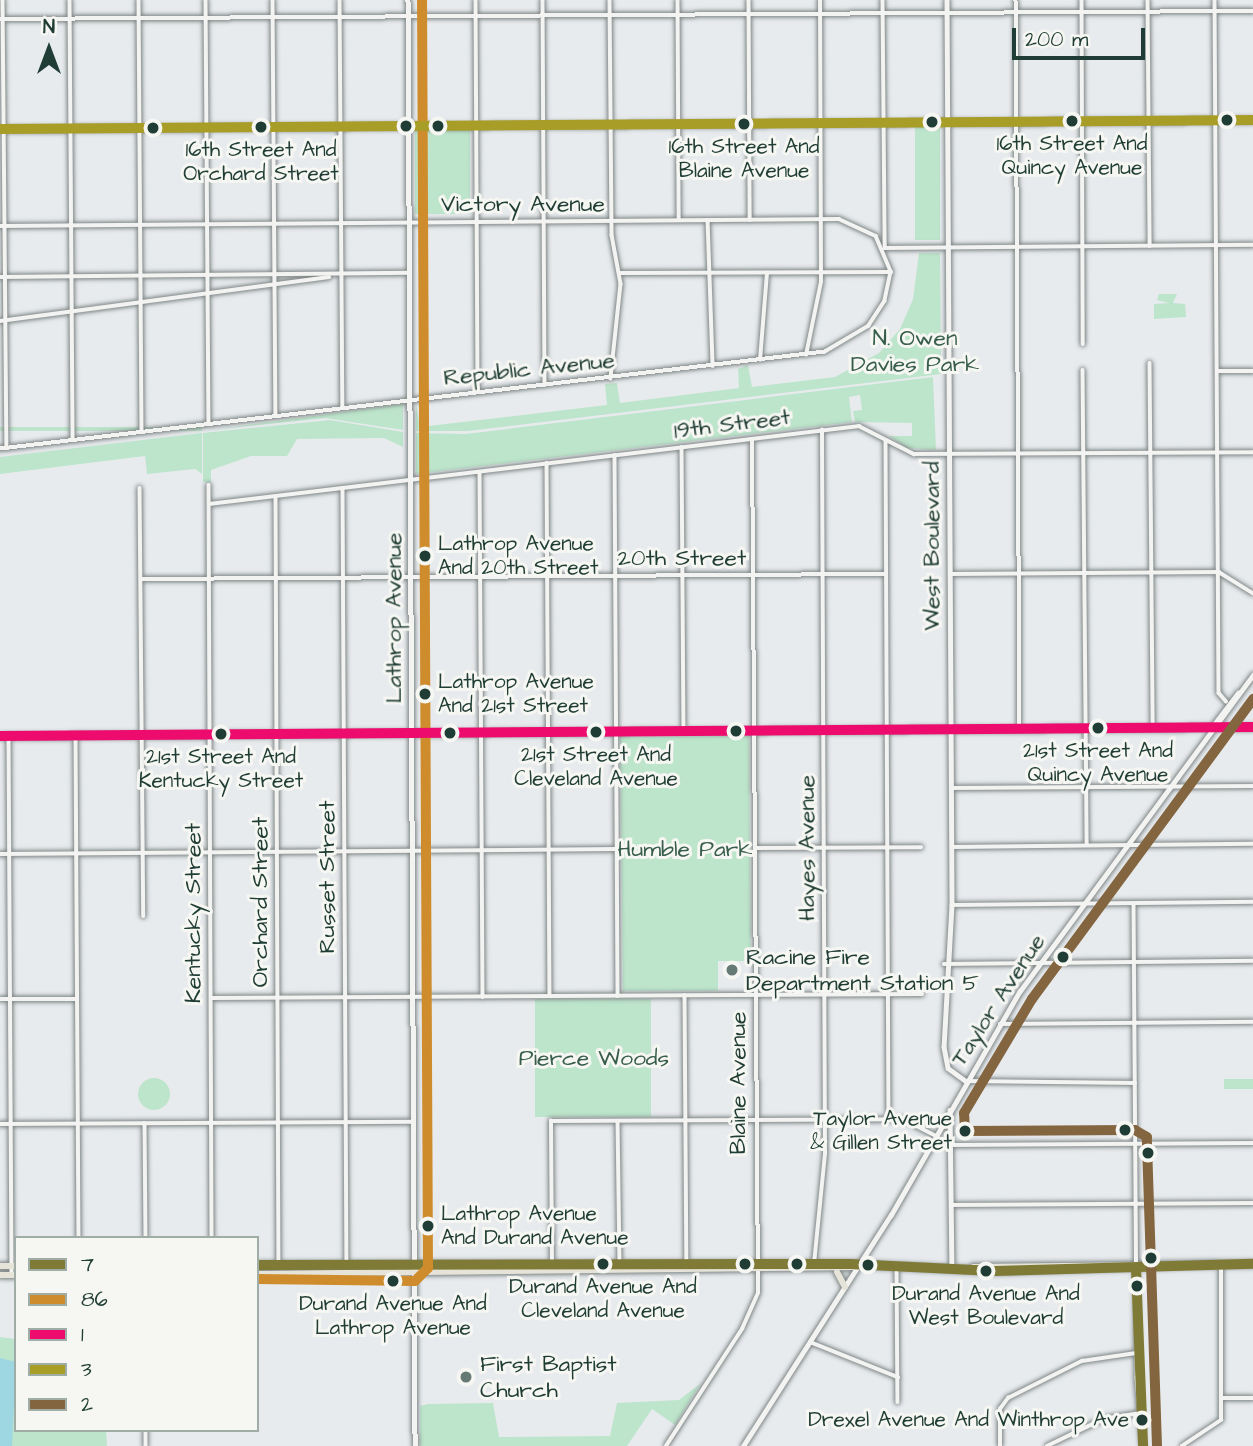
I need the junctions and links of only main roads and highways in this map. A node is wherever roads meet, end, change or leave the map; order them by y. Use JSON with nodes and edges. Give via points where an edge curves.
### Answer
{"nodes":[{"id":1,"x":1253,"y":1264,"type":"edge"},
{"id":2,"x":259,"y":1265,"type":"edge"},
{"id":3,"x":347,"y":1265,"type":"junction"},
{"id":4,"x":0,"y":1266,"type":"edge"},
{"id":5,"x":14,"y":1266,"type":"edge"},
{"id":6,"x":857,"y":1267,"type":"junction"},
{"id":7,"x":757,"y":1269,"type":"junction"},
{"id":8,"x":414,"y":1270,"type":"junction"},
{"id":9,"x":837,"y":1272,"type":"junction"},
{"id":10,"x":259,"y":1274,"type":"edge"},
{"id":11,"x":334,"y":1274,"type":"junction"},
{"id":12,"x":0,"y":1275,"type":"edge"},
{"id":13,"x":14,"y":1275,"type":"edge"},
{"id":14,"x":845,"y":1287,"type":"road end"}],
"edges":[{"from":1,"to":6,"type":"main road"},
{"from":2,"to":3,"type":"main road"},
{"from":3,"to":8,"type":"main road"},
{"from":3,"to":11,"type":"main road"},
{"from":4,"to":5,"type":"main road"},
{"from":6,"to":7,"type":"main road","via":[[814,1264]]},
{"from":6,"to":9,"type":"main road"},
{"from":7,"to":8,"type":"main road"},
{"from":7,"to":8,"type":"main road","via":[[687,1265]]},
{"from":7,"to":9,"type":"main road"},
{"from":8,"to":11,"type":"main road"},
{"from":9,"to":14,"type":"main road"},
{"from":10,"to":11,"type":"main road"},
{"from":12,"to":13,"type":"main road"}]}
